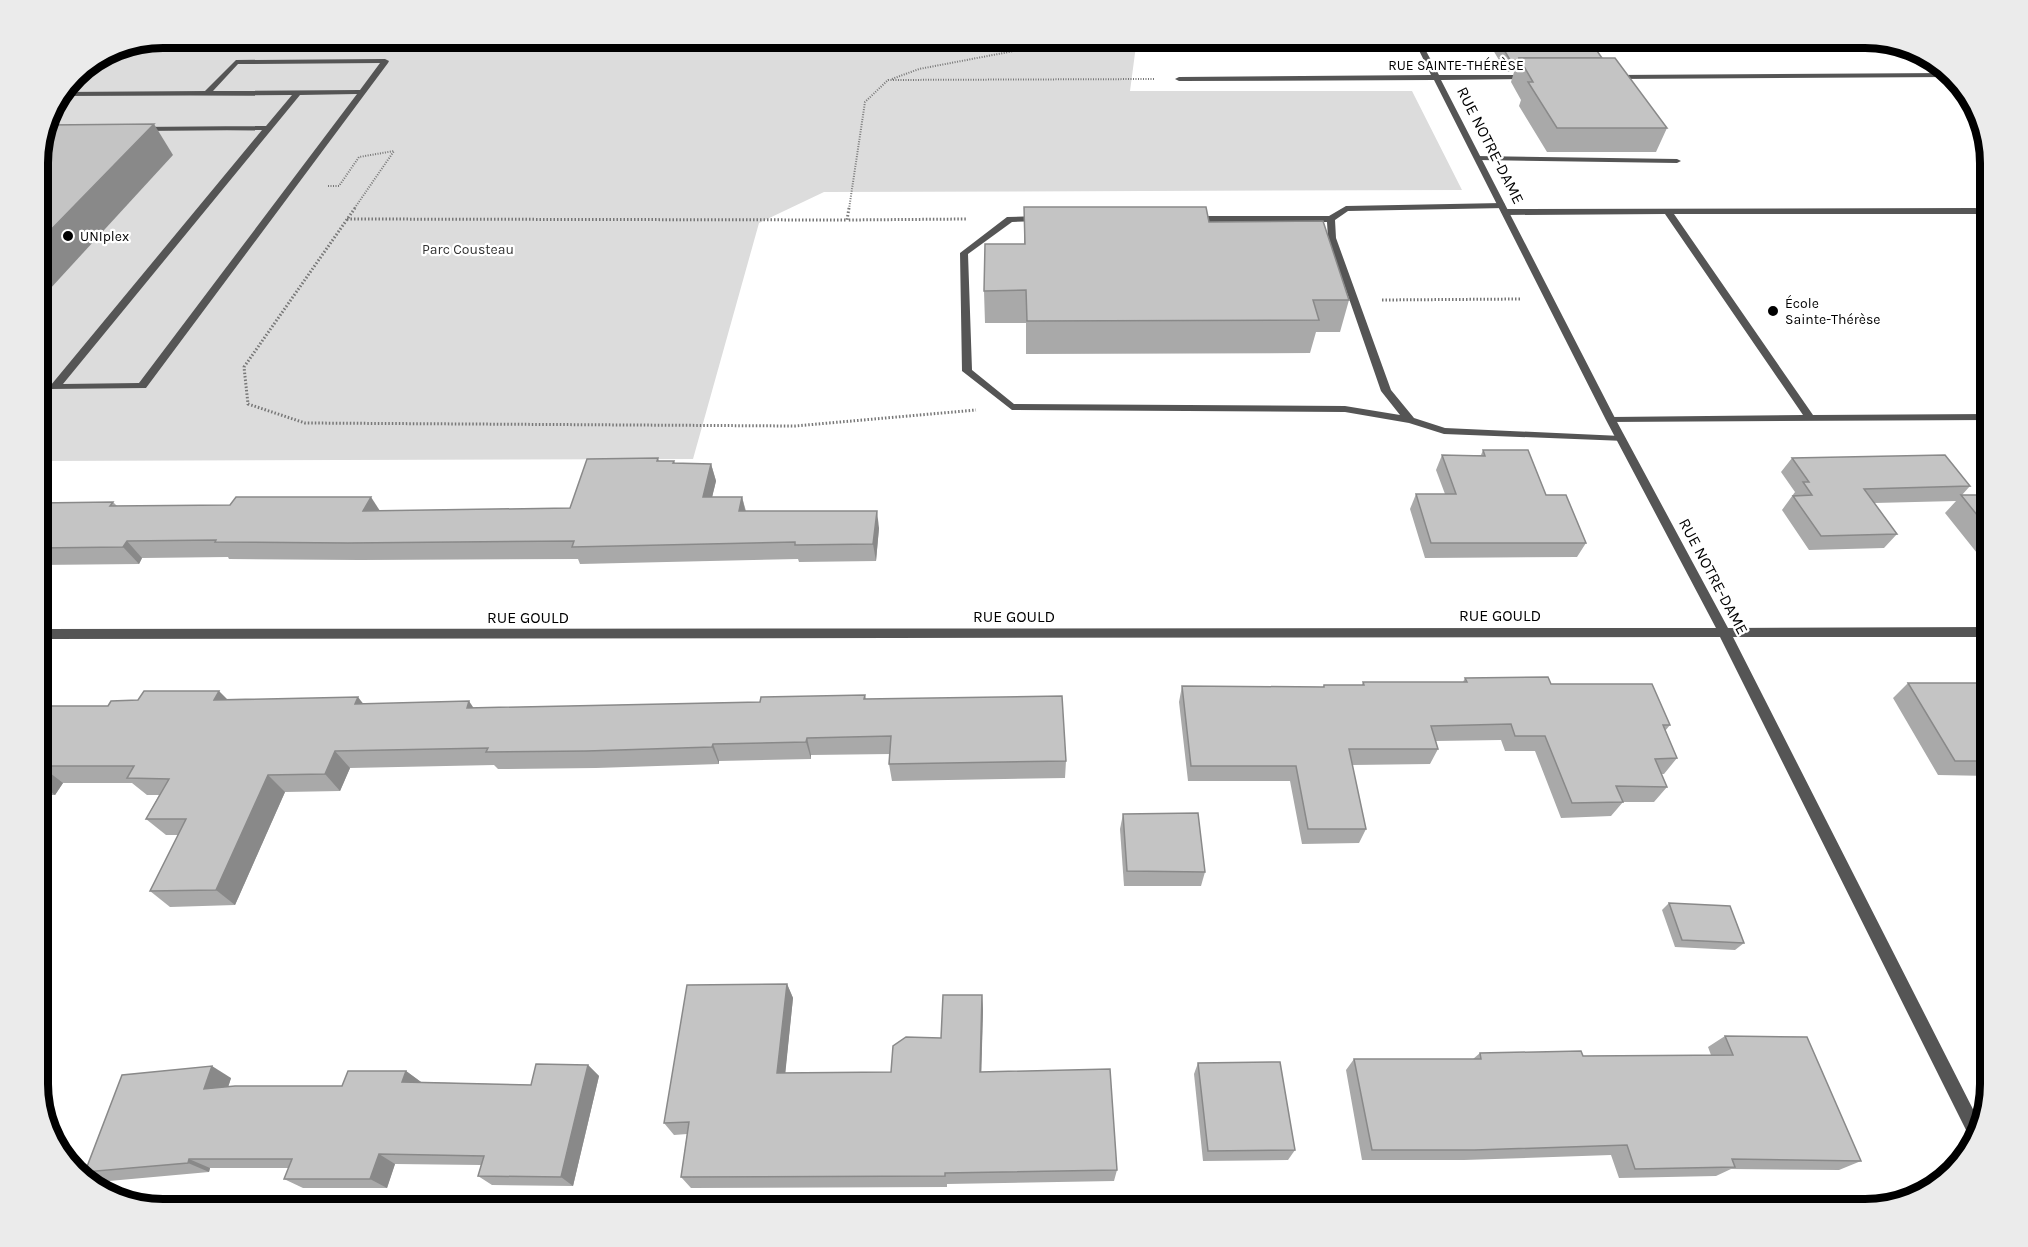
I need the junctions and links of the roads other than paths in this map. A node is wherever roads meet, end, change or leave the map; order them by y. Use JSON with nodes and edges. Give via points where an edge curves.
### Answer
{"nodes":[{"id":1,"x":1421,"y":48,"type":"edge"},
{"id":2,"x":1939,"y":75,"type":"edge"},
{"id":3,"x":1532,"y":77,"type":"edge"},
{"id":4,"x":1603,"y":77,"type":"edge"},
{"id":5,"x":1436,"y":78,"type":"junction"},
{"id":6,"x":1179,"y":79,"type":"road end"},
{"id":7,"x":362,"y":92,"type":"junction"},
{"id":8,"x":207,"y":93,"type":"junction"},
{"id":9,"x":297,"y":93,"type":"junction"},
{"id":10,"x":71,"y":94,"type":"edge"},
{"id":11,"x":268,"y":128,"type":"junction"},
{"id":12,"x":127,"y":129,"type":"edge"},
{"id":13,"x":1478,"y":159,"type":"junction"},
{"id":14,"x":1677,"y":160,"type":"dead end"},
{"id":15,"x":1503,"y":209,"type":"junction"},
{"id":16,"x":1668,"y":212,"type":"junction"},
{"id":17,"x":1980,"y":212,"type":"edge"},
{"id":18,"x":1046,"y":219,"type":"edge"},
{"id":19,"x":1177,"y":219,"type":"edge"},
{"id":20,"x":1332,"y":219,"type":"junction"},
{"id":21,"x":1980,"y":417,"type":"edge"},
{"id":22,"x":1810,"y":418,"type":"junction"},
{"id":23,"x":1410,"y":420,"type":"junction"},
{"id":24,"x":1611,"y":420,"type":"junction"},
{"id":25,"x":1621,"y":439,"type":"junction"},
{"id":26,"x":1724,"y":632,"type":"junction"},
{"id":27,"x":1980,"y":632,"type":"edge"},
{"id":28,"x":48,"y":634,"type":"edge"},
{"id":29,"x":1972,"y":1125,"type":"edge"}],
"edges":[{"from":1,"to":5,"type":"street","name":"RUE NOTRE-DAME"},
{"from":2,"to":4,"type":"street"},
{"from":3,"to":5,"type":"street","name":"RUE SAINTE-THÉRÈSE"},
{"from":5,"to":6,"type":"street","name":"RUE SAINTE-THÉRÈSE"},
{"from":5,"to":13,"type":"street","name":"RUE NOTRE-DAME"},
{"from":7,"to":8,"type":"street","via":[[385,61],[236,62]]},
{"from":7,"to":9,"type":"street"},
{"from":7,"to":11,"type":"street","via":[[142,386],[56,387]]},
{"from":8,"to":9,"type":"street"},
{"from":8,"to":10,"type":"street"},
{"from":9,"to":11,"type":"street"},
{"from":11,"to":12,"type":"street"},
{"from":13,"to":14,"type":"street"},
{"from":13,"to":15,"type":"street","name":"RUE NOTRE-DAME"},
{"from":15,"to":16,"type":"street"},
{"from":15,"to":20,"type":"street","via":[[1346,209]]},
{"from":15,"to":24,"type":"street","name":"RUE NOTRE-DAME"},
{"from":16,"to":17,"type":"street"},
{"from":16,"to":22,"type":"street"},
{"from":18,"to":23,"type":"street","via":[[1011,219],[964,253],[967,371],[1012,407],[1345,410]]},
{"from":19,"to":20,"type":"street"},
{"from":20,"to":23,"type":"street","via":[[1332,238],[1386,391]]},
{"from":21,"to":22,"type":"street"},
{"from":22,"to":24,"type":"street"},
{"from":23,"to":25,"type":"street","via":[[1444,430]]},
{"from":24,"to":25,"type":"street","name":"RUE NOTRE-DAME"},
{"from":25,"to":26,"type":"street","name":"RUE NOTRE-DAME"},
{"from":26,"to":27,"type":"street","name":"RUE GOULD"},
{"from":26,"to":28,"type":"street","name":"RUE GOULD"},
{"from":26,"to":29,"type":"street","name":"RUE NOTRE-DAME"}]}
